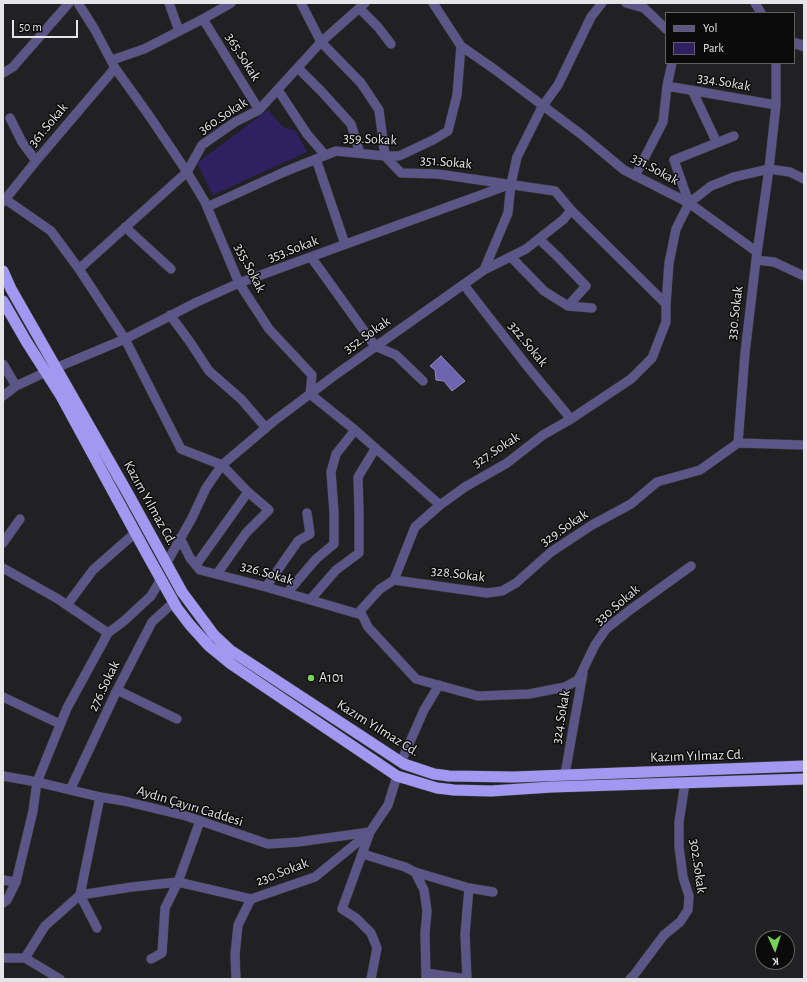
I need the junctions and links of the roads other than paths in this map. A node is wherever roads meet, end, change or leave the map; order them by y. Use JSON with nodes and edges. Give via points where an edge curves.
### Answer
{"nodes":[{"id":1,"x":69,"y":3,"type":"edge"},
{"id":2,"x":78,"y":3,"type":"edge"},
{"id":3,"x":169,"y":3,"type":"edge"},
{"id":4,"x":231,"y":3,"type":"edge"},
{"id":5,"x":301,"y":3,"type":"edge"},
{"id":6,"x":433,"y":3,"type":"edge"},
{"id":7,"x":602,"y":3,"type":"edge"},
{"id":8,"x":626,"y":3,"type":"edge"},
{"id":9,"x":755,"y":3,"type":"edge"},
{"id":10,"x":362,"y":5,"type":"edge"},
{"id":11,"x":760,"y":12,"type":"edge"},
{"id":12,"x":203,"y":19,"type":"junction"},
{"id":13,"x":665,"y":28,"type":"edge"},
{"id":14,"x":180,"y":31,"type":"junction"},
{"id":15,"x":321,"y":42,"type":"junction"},
{"id":16,"x":391,"y":44,"type":"dead end"},
{"id":17,"x":460,"y":46,"type":"junction"},
{"id":18,"x":113,"y":64,"type":"junction"},
{"id":19,"x":672,"y":64,"type":"edge"},
{"id":20,"x":776,"y":64,"type":"edge"},
{"id":21,"x":298,"y":68,"type":"junction"},
{"id":22,"x":3,"y":73,"type":"edge"},
{"id":23,"x":667,"y":86,"type":"junction"},
{"id":24,"x":278,"y":90,"type":"junction"},
{"id":25,"x":692,"y":90,"type":"junction"},
{"id":26,"x":542,"y":106,"type":"junction"},
{"id":27,"x":776,"y":106,"type":"junction"},
{"id":28,"x":259,"y":110,"type":"junction"},
{"id":29,"x":10,"y":118,"type":"dead end"},
{"id":30,"x":734,"y":136,"type":"dead end"},
{"id":31,"x":718,"y":143,"type":"junction"},
{"id":32,"x":360,"y":153,"type":"junction"},
{"id":33,"x":386,"y":156,"type":"junction"},
{"id":34,"x":320,"y":157,"type":"junction"},
{"id":35,"x":36,"y":161,"type":"junction"},
{"id":36,"x":769,"y":169,"type":"junction"},
{"id":37,"x":186,"y":172,"type":"junction"},
{"id":38,"x":635,"y":176,"type":"junction"},
{"id":39,"x":804,"y":179,"type":"edge"},
{"id":40,"x":511,"y":184,"type":"junction"},
{"id":41,"x":4,"y":200,"type":"edge"},
{"id":42,"x":689,"y":203,"type":"junction"},
{"id":43,"x":207,"y":207,"type":"junction"},
{"id":44,"x":571,"y":210,"type":"junction"},
{"id":45,"x":125,"y":227,"type":"junction"},
{"id":46,"x":539,"y":239,"type":"junction"},
{"id":47,"x":345,"y":244,"type":"junction"},
{"id":48,"x":756,"y":256,"type":"junction"},
{"id":49,"x":311,"y":257,"type":"junction"},
{"id":50,"x":511,"y":257,"type":"junction"},
{"id":51,"x":79,"y":269,"type":"junction"},
{"id":52,"x":171,"y":269,"type":"dead end"},
{"id":53,"x":484,"y":270,"type":"junction"},
{"id":54,"x":3,"y":271,"type":"edge"},
{"id":55,"x":804,"y":276,"type":"edge"},
{"id":56,"x":239,"y":283,"type":"junction"},
{"id":57,"x":464,"y":285,"type":"junction"},
{"id":58,"x":3,"y":301,"type":"edge"},
{"id":59,"x":666,"y":304,"type":"junction"},
{"id":60,"x":568,"y":306,"type":"junction"},
{"id":61,"x":592,"y":308,"type":"dead end"},
{"id":62,"x":170,"y":315,"type":"junction"},
{"id":63,"x":125,"y":339,"type":"junction"},
{"id":64,"x":375,"y":346,"type":"junction"},
{"id":65,"x":3,"y":364,"type":"edge"},
{"id":66,"x":57,"y":367,"type":"junction"},
{"id":67,"x":46,"y":372,"type":"junction"},
{"id":68,"x":423,"y":381,"type":"dead end"},
{"id":69,"x":16,"y":386,"type":"junction"},
{"id":70,"x":310,"y":394,"type":"junction"},
{"id":71,"x":3,"y":396,"type":"edge"},
{"id":72,"x":572,"y":419,"type":"junction"},
{"id":73,"x":266,"y":428,"type":"junction"},
{"id":74,"x":355,"y":430,"type":"junction"},
{"id":75,"x":738,"y":443,"type":"junction"},
{"id":76,"x":804,"y":445,"type":"edge"},
{"id":77,"x":375,"y":449,"type":"junction"},
{"id":78,"x":222,"y":465,"type":"junction"},
{"id":79,"x":248,"y":492,"type":"junction"},
{"id":80,"x":440,"y":505,"type":"junction"},
{"id":81,"x":307,"y":513,"type":"dead end"},
{"id":82,"x":20,"y":519,"type":"dead end"},
{"id":83,"x":136,"y":533,"type":"junction"},
{"id":84,"x":180,"y":538,"type":"junction"},
{"id":85,"x":3,"y":544,"type":"edge"},
{"id":86,"x":166,"y":564,"type":"junction"},
{"id":87,"x":196,"y":564,"type":"junction"},
{"id":88,"x":691,"y":566,"type":"dead end"},
{"id":89,"x":3,"y":568,"type":"edge"},
{"id":90,"x":217,"y":574,"type":"junction"},
{"id":91,"x":161,"y":578,"type":"junction"},
{"id":92,"x":394,"y":580,"type":"junction"},
{"id":93,"x":516,"y":583,"type":"joint"},
{"id":94,"x":266,"y":587,"type":"junction"},
{"id":95,"x":287,"y":593,"type":"junction"},
{"id":96,"x":310,"y":600,"type":"junction"},
{"id":97,"x":174,"y":602,"type":"junction"},
{"id":98,"x":67,"y":605,"type":"junction"},
{"id":99,"x":362,"y":615,"type":"junction"},
{"id":100,"x":108,"y":633,"type":"junction"},
{"id":101,"x":585,"y":664,"type":"junction"},
{"id":102,"x":439,"y":685,"type":"junction"},
{"id":103,"x":117,"y":690,"type":"junction"},
{"id":104,"x":3,"y":697,"type":"edge"},
{"id":105,"x":177,"y":719,"type":"dead end"},
{"id":106,"x":60,"y":724,"type":"junction"},
{"id":107,"x":401,"y":762,"type":"junction"},
{"id":108,"x":804,"y":766,"type":"edge"},
{"id":109,"x":565,"y":774,"type":"junction"},
{"id":110,"x":3,"y":776,"type":"edge"},
{"id":111,"x":397,"y":776,"type":"junction"},
{"id":112,"x":804,"y":779,"type":"edge"},
{"id":113,"x":37,"y":782,"type":"junction"},
{"id":114,"x":685,"y":783,"type":"junction"},
{"id":115,"x":70,"y":790,"type":"junction"},
{"id":116,"x":100,"y":797,"type":"junction"},
{"id":117,"x":200,"y":821,"type":"junction"},
{"id":118,"x":370,"y":832,"type":"junction"},
{"id":119,"x":362,"y":854,"type":"junction"},
{"id":120,"x":415,"y":872,"type":"junction"},
{"id":121,"x":3,"y":880,"type":"edge"},
{"id":122,"x":16,"y":882,"type":"junction"},
{"id":123,"x":178,"y":882,"type":"junction"},
{"id":124,"x":469,"y":888,"type":"junction"},
{"id":125,"x":493,"y":892,"type":"dead end"},
{"id":126,"x":80,"y":895,"type":"junction"},
{"id":127,"x":250,"y":899,"type":"junction"},
{"id":128,"x":3,"y":903,"type":"edge"},
{"id":129,"x":97,"y":928,"type":"dead end"},
{"id":130,"x":3,"y":958,"type":"edge"},
{"id":131,"x":25,"y":958,"type":"junction"},
{"id":132,"x":151,"y":959,"type":"dead end"},
{"id":133,"x":426,"y":976,"type":"edge"},
{"id":134,"x":60,"y":979,"type":"edge"},
{"id":135,"x":236,"y":979,"type":"edge"},
{"id":136,"x":371,"y":979,"type":"edge"},
{"id":137,"x":467,"y":979,"type":"edge"},
{"id":138,"x":630,"y":979,"type":"edge"}],
"edges":[{"from":1,"to":22,"type":"street","via":[[13,67]]},
{"from":2,"to":18,"type":"street","name":"355.Sokak"},
{"from":3,"to":14,"type":"street"},
{"from":4,"to":12,"type":"street"},
{"from":5,"to":15,"type":"street"},
{"from":6,"to":17,"type":"street"},
{"from":7,"to":26,"type":"street","via":[[591,17],[558,85]]},
{"from":8,"to":13,"type":"street","via":[[644,8]]},
{"from":9,"to":11,"type":"street"},
{"from":10,"to":15,"type":"street","name":"360.Sokak"},
{"from":10,"to":16,"type":"street"},
{"from":12,"to":14,"type":"street"},
{"from":12,"to":28,"type":"street","name":"365.Sokak"},
{"from":14,"to":18,"type":"street"},
{"from":15,"to":21,"type":"street","name":"360.Sokak"},
{"from":15,"to":33,"type":"street","via":[[361,83],[379,110]]},
{"from":17,"to":26,"type":"street","name":"331.Sokak"},
{"from":17,"to":33,"type":"street","name":"359.Sokak","via":[[457,95],[448,131],[399,156]]},
{"from":18,"to":35,"type":"street","name":"361.Sokak"},
{"from":18,"to":37,"type":"street","name":"355.Sokak"},
{"from":19,"to":23,"type":"street"},
{"from":20,"to":27,"type":"street","name":"330.Sokak"},
{"from":21,"to":24,"type":"street","name":"360.Sokak"},
{"from":21,"to":32,"type":"street","via":[[351,124]]},
{"from":23,"to":25,"type":"street","name":"334.Sokak"},
{"from":23,"to":38,"type":"street","via":[[663,122]]},
{"from":24,"to":28,"type":"street","name":"360.Sokak"},
{"from":24,"to":34,"type":"street"},
{"from":25,"to":27,"type":"street","name":"334.Sokak"},
{"from":25,"to":31,"type":"street"},
{"from":26,"to":38,"type":"street","name":"331.Sokak"},
{"from":26,"to":40,"type":"street","via":[[517,157]]},
{"from":27,"to":36,"type":"street","name":"330.Sokak"},
{"from":28,"to":37,"type":"street","name":"360.Sokak","via":[[235,122],[202,145]]},
{"from":29,"to":35,"type":"street","via":[[22,142]]},
{"from":30,"to":31,"type":"street"},
{"from":31,"to":42,"type":"street","via":[[674,160]]},
{"from":32,"to":33,"type":"street","name":"359.Sokak"},
{"from":32,"to":34,"type":"street","name":"359.Sokak","via":[[336,151]]},
{"from":33,"to":40,"type":"street","name":"351.Sokak","via":[[401,173],[438,174]]},
{"from":34,"to":43,"type":"street","name":"359.Sokak"},
{"from":34,"to":47,"type":"street"},
{"from":35,"to":41,"type":"street","name":"361.Sokak"},
{"from":36,"to":39,"type":"street","name":"327.Sokak","via":[[790,172]]},
{"from":36,"to":42,"type":"street","name":"327.Sokak","via":[[734,177],[711,186]]},
{"from":36,"to":48,"type":"street","name":"330.Sokak"},
{"from":37,"to":43,"type":"street","name":"355.Sokak"},
{"from":37,"to":45,"type":"street","name":"360.Sokak"},
{"from":38,"to":42,"type":"street","name":"331.Sokak"},
{"from":40,"to":44,"type":"street","name":"351.Sokak","via":[[555,191]]},
{"from":40,"to":47,"type":"street","name":"353.Sokak"},
{"from":40,"to":53,"type":"street","via":[[508,213]]},
{"from":41,"to":51,"type":"street","via":[[51,231]]},
{"from":42,"to":48,"type":"street","name":"331.Sokak"},
{"from":42,"to":59,"type":"street","name":"327.Sokak","via":[[676,230],[669,263]]},
{"from":43,"to":56,"type":"street","name":"355.Sokak"},
{"from":44,"to":46,"type":"street","name":"352.Sokak"},
{"from":44,"to":59,"type":"street","name":"351.Sokak"},
{"from":45,"to":51,"type":"street","name":"360.Sokak"},
{"from":45,"to":52,"type":"street"},
{"from":46,"to":50,"type":"street","name":"352.Sokak"},
{"from":46,"to":60,"type":"street","via":[[586,286]]},
{"from":47,"to":49,"type":"street","name":"353.Sokak"},
{"from":48,"to":55,"type":"street"},
{"from":48,"to":75,"type":"street","name":"330.Sokak"},
{"from":49,"to":56,"type":"street","name":"353.Sokak"},
{"from":49,"to":64,"type":"street"},
{"from":50,"to":53,"type":"street","name":"352.Sokak"},
{"from":50,"to":60,"type":"street","via":[[544,291]]},
{"from":51,"to":63,"type":"street"},
{"from":53,"to":57,"type":"street","name":"352.Sokak"},
{"from":54,"to":66,"type":"highway","name":"Kazım Yılmaz Cd."},
{"from":56,"to":62,"type":"street","name":"353.Sokak"},
{"from":56,"to":70,"type":"street","name":"355.Sokak","via":[[269,330],[312,375]]},
{"from":57,"to":64,"type":"street","name":"352.Sokak"},
{"from":57,"to":72,"type":"street","name":"322.Sokak"},
{"from":58,"to":67,"type":"highway","name":"Kazım Yılmaz Cd."},
{"from":59,"to":72,"type":"street","name":"327.Sokak","via":[[666,322],[652,358],[631,379]]},
{"from":60,"to":61,"type":"street"},
{"from":62,"to":63,"type":"street","name":"353.Sokak"},
{"from":62,"to":73,"type":"street","via":[[209,371],[241,399]]},
{"from":63,"to":66,"type":"street","name":"353.Sokak"},
{"from":63,"to":78,"type":"street","via":[[181,449]]},
{"from":64,"to":68,"type":"street","via":[[396,355]]},
{"from":64,"to":70,"type":"street","name":"352.Sokak"},
{"from":65,"to":69,"type":"street"},
{"from":66,"to":67,"type":"street","name":"353.Sokak"},
{"from":66,"to":86,"type":"highway","name":"Kazım Yılmaz Cd."},
{"from":67,"to":69,"type":"street","name":"353.Sokak"},
{"from":67,"to":83,"type":"highway","name":"Kazım Yılmaz Cd."},
{"from":69,"to":71,"type":"street","name":"353.Sokak"},
{"from":70,"to":73,"type":"street","name":"352.Sokak"},
{"from":70,"to":74,"type":"street"},
{"from":72,"to":80,"type":"street","name":"327.Sokak","via":[[543,435],[507,463]]},
{"from":73,"to":78,"type":"street","name":"352.Sokak"},
{"from":74,"to":77,"type":"street"},
{"from":74,"to":95,"type":"street","via":[[336,454],[331,472],[334,544],[316,559]]},
{"from":75,"to":76,"type":"street"},
{"from":75,"to":93,"type":"street","name":"329.Sokak","via":[[700,470],[657,482],[631,504],[592,525],[551,552]]},
{"from":77,"to":80,"type":"street"},
{"from":77,"to":96,"type":"street","via":[[358,478],[358,553],[336,570]]},
{"from":78,"to":79,"type":"street"},
{"from":78,"to":84,"type":"street","name":"352.Sokak","via":[[206,488]]},
{"from":79,"to":87,"type":"street"},
{"from":79,"to":90,"type":"street","via":[[269,510],[246,533]]},
{"from":80,"to":92,"type":"street","name":"327.Sokak","via":[[415,527]]},
{"from":81,"to":94,"type":"street","via":[[310,534],[298,541]]},
{"from":82,"to":85,"type":"street"},
{"from":83,"to":91,"type":"highway","name":"Kazım Yılmaz Cd."},
{"from":83,"to":98,"type":"street","via":[[93,570]]},
{"from":84,"to":86,"type":"street","name":"352.Sokak"},
{"from":84,"to":87,"type":"street","name":"326.Sokak"},
{"from":86,"to":107,"type":"highway","name":"Kazım Yılmaz Cd.","via":[[194,610],[230,650]]},
{"from":87,"to":90,"type":"street","name":"326.Sokak","via":[[200,570]]},
{"from":88,"to":101,"type":"street","name":"330.Sokak","via":[[606,629]]},
{"from":89,"to":98,"type":"street"},
{"from":90,"to":94,"type":"street","name":"326.Sokak"},
{"from":91,"to":97,"type":"highway","name":"Kazım Yılmaz Cd."},
{"from":91,"to":100,"type":"street","via":[[151,596]]},
{"from":92,"to":93,"type":"street","name":"328.Sokak","via":[[487,593],[502,591]]},
{"from":92,"to":99,"type":"street","via":[[380,590],[360,611]]},
{"from":94,"to":95,"type":"street","name":"326.Sokak"},
{"from":95,"to":96,"type":"street","name":"326.Sokak"},
{"from":96,"to":99,"type":"street","name":"326.Sokak"},
{"from":97,"to":103,"type":"street","name":"276.Sokak","via":[[152,622]]},
{"from":97,"to":111,"type":"highway","name":"Kazım Yılmaz Cd.","via":[[209,646],[231,664]]},
{"from":98,"to":100,"type":"street"},
{"from":99,"to":102,"type":"street","via":[[368,627],[416,679]]},
{"from":100,"to":106,"type":"street"},
{"from":101,"to":102,"type":"street","name":"330.Sokak","via":[[578,680],[565,687],[529,694],[478,696]]},
{"from":101,"to":109,"type":"street","name":"324.Sokak"},
{"from":102,"to":107,"type":"street","via":[[424,710]]},
{"from":103,"to":105,"type":"street"},
{"from":103,"to":115,"type":"street","name":"276.Sokak"},
{"from":104,"to":106,"type":"street"},
{"from":106,"to":113,"type":"street"},
{"from":107,"to":109,"type":"highway","name":"Kazım Yılmaz Cd.","via":[[434,774],[449,776],[514,777]]},
{"from":108,"to":109,"type":"highway","name":"Kazım Yılmaz Cd."},
{"from":110,"to":113,"type":"street","name":"Aydın Çayırı Caddesi"},
{"from":111,"to":114,"type":"highway","name":"Kazım Yılmaz Cd.","via":[[437,788],[491,791]]},
{"from":111,"to":118,"type":"street","name":"230.Sokak","via":[[388,804]]},
{"from":112,"to":114,"type":"highway","name":"Kazım Yılmaz Cd."},
{"from":113,"to":115,"type":"street","name":"Aydın Çayırı Caddesi"},
{"from":113,"to":122,"type":"street","via":[[33,811]]},
{"from":114,"to":138,"type":"street","name":"302.Sokak","via":[[679,822],[679,847],[688,910],[680,922],[664,935]]},
{"from":115,"to":116,"type":"street","name":"Aydın Çayırı Caddesi"},
{"from":116,"to":117,"type":"street","name":"Aydın Çayırı Caddesi","via":[[124,800]]},
{"from":116,"to":126,"type":"street"},
{"from":117,"to":118,"type":"street","name":"Aydın Çayırı Caddesi","via":[[268,844]]},
{"from":117,"to":123,"type":"street"},
{"from":118,"to":119,"type":"street"},
{"from":118,"to":127,"type":"street","name":"230.Sokak","via":[[315,876]]},
{"from":119,"to":120,"type":"street"},
{"from":119,"to":136,"type":"street","via":[[342,909],[356,918],[371,934],[376,948]]},
{"from":120,"to":124,"type":"street"},
{"from":120,"to":133,"type":"street","via":[[424,890],[427,911]]},
{"from":121,"to":122,"type":"street"},
{"from":122,"to":128,"type":"street"},
{"from":123,"to":126,"type":"street","name":"230.Sokak"},
{"from":123,"to":127,"type":"street","name":"230.Sokak"},
{"from":123,"to":132,"type":"street","via":[[165,908],[162,953]]},
{"from":124,"to":125,"type":"street"},
{"from":124,"to":137,"type":"street"},
{"from":126,"to":129,"type":"street"},
{"from":126,"to":131,"type":"street","via":[[45,926]]},
{"from":127,"to":135,"type":"street","via":[[238,925]]},
{"from":130,"to":131,"type":"street"},
{"from":131,"to":134,"type":"street"},
{"from":133,"to":137,"type":"street"}]}
